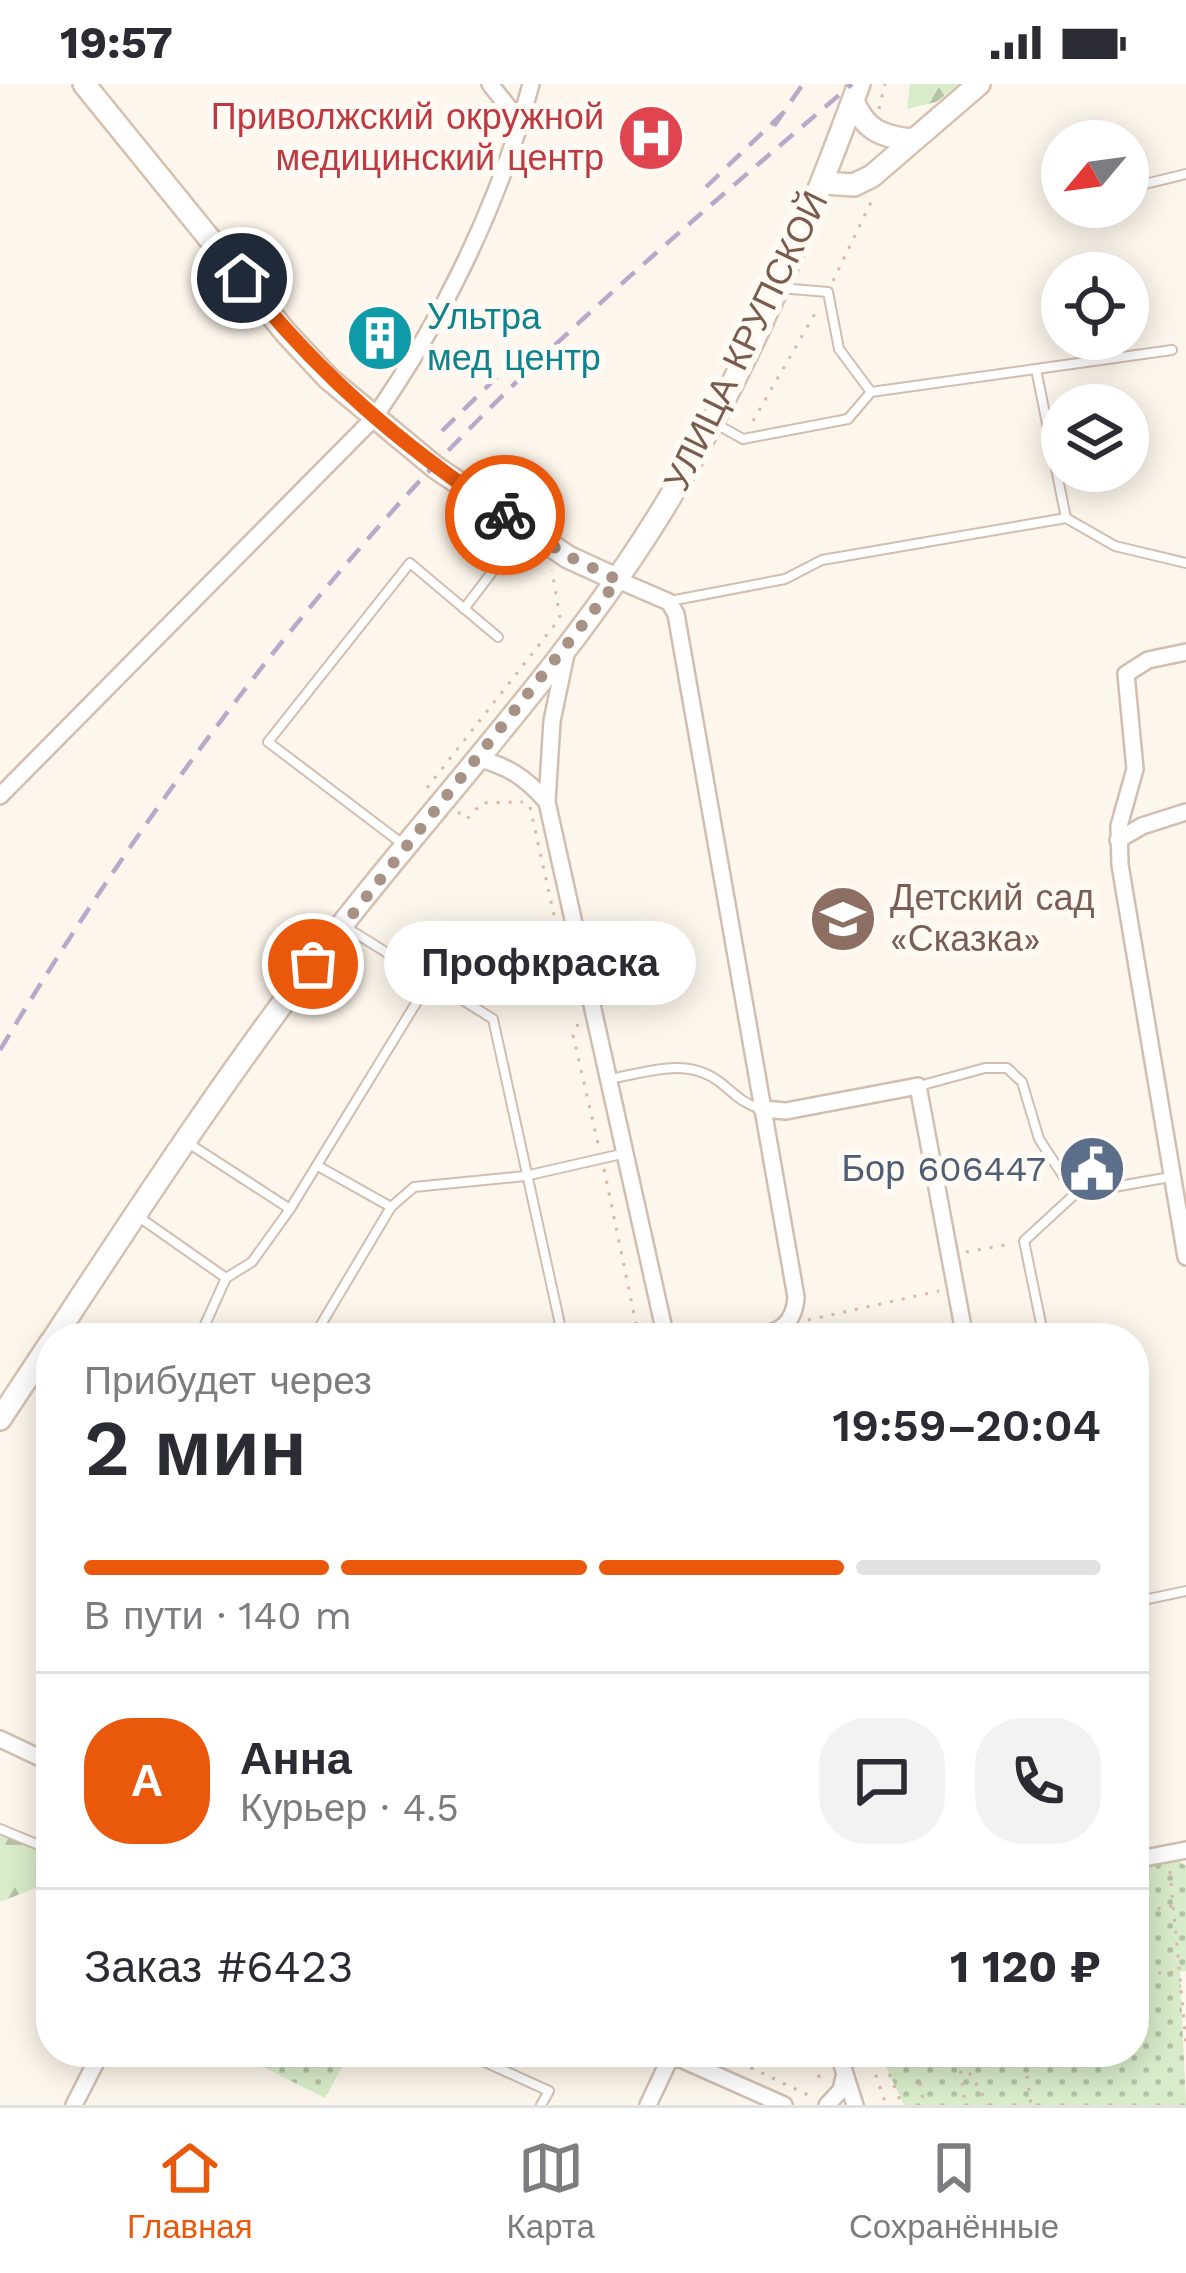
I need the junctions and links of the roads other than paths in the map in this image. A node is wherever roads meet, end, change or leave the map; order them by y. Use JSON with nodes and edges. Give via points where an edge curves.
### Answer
{"nodes":[{"id":1,"x":84,"y":84,"type":"edge"},
{"id":2,"x":490,"y":84,"type":"edge"},
{"id":3,"x":531,"y":84,"type":"edge"},
{"id":4,"x":980,"y":84,"type":"edge"},
{"id":5,"x":856,"y":92,"type":"edge"},
{"id":6,"x":520,"y":123,"type":"junction"},
{"id":7,"x":913,"y":140,"type":"junction"},
{"id":8,"x":1186,"y":174,"type":"edge"},
{"id":9,"x":1149,"y":183,"type":"edge"},
{"id":10,"x":824,"y":184,"type":"junction"},
{"id":11,"x":777,"y":288,"type":"junction"},
{"id":12,"x":1172,"y":350,"type":"dead end"},
{"id":13,"x":1036,"y":369,"type":"junction"},
{"id":14,"x":871,"y":392,"type":"junction"},
{"id":15,"x":373,"y":419,"type":"junction"},
{"id":16,"x":713,"y":423,"type":"junction"},
{"id":17,"x":1066,"y":518,"type":"junction"},
{"id":18,"x":525,"y":528,"type":"junction"},
{"id":19,"x":1186,"y":563,"type":"edge"},
{"id":20,"x":618,"y":580,"type":"junction"},
{"id":21,"x":669,"y":602,"type":"junction"},
{"id":22,"x":464,"y":609,"type":"junction"},
{"id":23,"x":498,"y":637,"type":"dead end"},
{"id":24,"x":567,"y":649,"type":"junction"},
{"id":25,"x":1186,"y":652,"type":"edge"},
{"id":26,"x":476,"y":758,"type":"junction"},
{"id":27,"x":0,"y":796,"type":"edge"},
{"id":28,"x":547,"y":802,"type":"junction"},
{"id":29,"x":1186,"y":812,"type":"edge"},
{"id":30,"x":1118,"y":840,"type":"junction"},
{"id":31,"x":405,"y":846,"type":"junction"},
{"id":32,"x":342,"y":925,"type":"junction"},
{"id":33,"x":429,"y":982,"type":"junction"},
{"id":34,"x":608,"y":1080,"type":"junction"},
{"id":35,"x":918,"y":1086,"type":"junction"},
{"id":36,"x":761,"y":1109,"type":"junction"},
{"id":37,"x":184,"y":1141,"type":"junction"},
{"id":38,"x":627,"y":1153,"type":"junction"},
{"id":39,"x":318,"y":1166,"type":"junction"},
{"id":40,"x":525,"y":1176,"type":"junction"},
{"id":41,"x":1170,"y":1177,"type":"junction"},
{"id":42,"x":1075,"y":1194,"type":"junction"},
{"id":43,"x":1180,"y":1194,"type":"edge"},
{"id":44,"x":391,"y":1207,"type":"junction"},
{"id":45,"x":290,"y":1209,"type":"junction"},
{"id":46,"x":135,"y":1214,"type":"junction"},
{"id":47,"x":1186,"y":1257,"type":"edge"},
{"id":48,"x":226,"y":1278,"type":"junction"},
{"id":49,"x":63,"y":1323,"type":"edge"},
{"id":50,"x":206,"y":1323,"type":"edge"},
{"id":51,"x":322,"y":1323,"type":"edge"},
{"id":52,"x":559,"y":1323,"type":"edge"},
{"id":53,"x":663,"y":1323,"type":"edge"},
{"id":54,"x":789,"y":1323,"type":"edge"},
{"id":55,"x":962,"y":1323,"type":"edge"},
{"id":56,"x":1041,"y":1323,"type":"edge"},
{"id":57,"x":36,"y":1364,"type":"edge"},
{"id":58,"x":0,"y":1419,"type":"edge"},
{"id":59,"x":1186,"y":1591,"type":"edge"},
{"id":60,"x":1149,"y":1599,"type":"edge"},
{"id":61,"x":0,"y":1739,"type":"edge"},
{"id":62,"x":36,"y":1756,"type":"edge"},
{"id":63,"x":0,"y":1829,"type":"edge"},
{"id":64,"x":36,"y":1844,"type":"edge"},
{"id":65,"x":1186,"y":1850,"type":"edge"},
{"id":66,"x":1149,"y":1857,"type":"edge"},
{"id":67,"x":93,"y":2067,"type":"edge"},
{"id":68,"x":496,"y":2067,"type":"edge"},
{"id":69,"x":664,"y":2067,"type":"edge"},
{"id":70,"x":701,"y":2067,"type":"edge"},
{"id":71,"x":843,"y":2067,"type":"edge"},
{"id":72,"x":845,"y":2074,"type":"junction"},
{"id":73,"x":74,"y":2105,"type":"edge"},
{"id":74,"x":542,"y":2105,"type":"edge"},
{"id":75,"x":648,"y":2105,"type":"edge"},
{"id":76,"x":784,"y":2105,"type":"edge"},
{"id":77,"x":828,"y":2105,"type":"edge"},
{"id":78,"x":856,"y":2105,"type":"edge"}],
"edges":[{"from":1,"to":15,"type":"street","via":[[286,333]]},
{"from":2,"to":6,"type":"street"},
{"from":3,"to":6,"type":"street"},
{"from":4,"to":7,"type":"street"},
{"from":5,"to":7,"type":"street","via":[[860,117],[873,131]]},
{"from":5,"to":10,"type":"street","name":"УЛИЦА КРУПСКОЙ"},
{"from":6,"to":15,"type":"street","via":[[465,260]]},
{"from":7,"to":10,"type":"street","via":[[854,185]]},
{"from":8,"to":9,"type":"lane"},
{"from":10,"to":11,"type":"street","name":"УЛИЦА КРУПСКОЙ"},
{"from":11,"to":14,"type":"lane","via":[[828,292],[839,349]]},
{"from":11,"to":16,"type":"street","name":"УЛИЦА КРУПСКОЙ"},
{"from":12,"to":13,"type":"lane"},
{"from":13,"to":14,"type":"lane"},
{"from":13,"to":17,"type":"lane"},
{"from":14,"to":16,"type":"lane","via":[[848,419],[743,439]]},
{"from":15,"to":18,"type":"street"},
{"from":15,"to":27,"type":"street"},
{"from":16,"to":20,"type":"street","name":"УЛИЦА КРУПСКОЙ"},
{"from":17,"to":19,"type":"lane","via":[[1115,546]]},
{"from":17,"to":21,"type":"lane","via":[[822,560],[785,579]]},
{"from":18,"to":20,"type":"street"},
{"from":18,"to":22,"type":"lane"},
{"from":20,"to":21,"type":"street"},
{"from":20,"to":24,"type":"street","name":"УЛИЦА КРУПСКОЙ"},
{"from":21,"to":36,"type":"street"},
{"from":22,"to":23,"type":"lane"},
{"from":22,"to":31,"type":"lane","via":[[410,562],[268,742]]},
{"from":24,"to":26,"type":"street","name":"УЛИЦА КРУПСКОЙ"},
{"from":24,"to":28,"type":"street"},
{"from":25,"to":30,"type":"street","via":[[1126,674],[1135,769]]},
{"from":26,"to":28,"type":"street","via":[[506,766]]},
{"from":26,"to":31,"type":"street","name":"УЛИЦА КРУПСКОЙ"},
{"from":28,"to":34,"type":"street"},
{"from":29,"to":30,"type":"street"},
{"from":30,"to":41,"type":"street"},
{"from":31,"to":32,"type":"street","name":"УЛИЦА КРУПСКОЙ"},
{"from":32,"to":33,"type":"lane"},
{"from":32,"to":37,"type":"street","name":"УЛИЦА КРУПСКОЙ"},
{"from":33,"to":39,"type":"lane"},
{"from":33,"to":40,"type":"lane","via":[[493,1019]]},
{"from":34,"to":36,"type":"lane","via":[[679,1065]]},
{"from":34,"to":38,"type":"street"},
{"from":35,"to":36,"type":"street"},
{"from":35,"to":42,"type":"lane","via":[[1007,1068],[1022,1082],[1039,1139]]},
{"from":35,"to":55,"type":"street"},
{"from":36,"to":54,"type":"street","via":[[796,1297]]},
{"from":37,"to":45,"type":"lane"},
{"from":37,"to":46,"type":"street","name":"УЛИЦА КРУПСКОЙ"},
{"from":38,"to":40,"type":"lane"},
{"from":38,"to":53,"type":"street"},
{"from":39,"to":44,"type":"lane"},
{"from":39,"to":45,"type":"lane"},
{"from":40,"to":44,"type":"lane","via":[[414,1187]]},
{"from":40,"to":52,"type":"lane"},
{"from":41,"to":42,"type":"lane"},
{"from":41,"to":43,"type":"street"},
{"from":42,"to":56,"type":"lane","via":[[1024,1241]]},
{"from":43,"to":47,"type":"street"},
{"from":44,"to":51,"type":"lane"},
{"from":45,"to":48,"type":"lane","via":[[252,1262]]},
{"from":46,"to":48,"type":"lane"},
{"from":46,"to":49,"type":"street","name":"УЛИЦА КРУПСКОЙ"},
{"from":48,"to":50,"type":"lane"},
{"from":57,"to":58,"type":"street","name":"УЛИЦА КРУПСКОЙ"},
{"from":59,"to":60,"type":"lane"},
{"from":61,"to":62,"type":"street"},
{"from":63,"to":64,"type":"lane"},
{"from":65,"to":66,"type":"street"},
{"from":67,"to":73,"type":"street"},
{"from":68,"to":74,"type":"lane","via":[[548,2091]]},
{"from":69,"to":75,"type":"street"},
{"from":70,"to":76,"type":"street"},
{"from":71,"to":72,"type":"street"},
{"from":72,"to":77,"type":"street"},
{"from":72,"to":78,"type":"street"}]}
